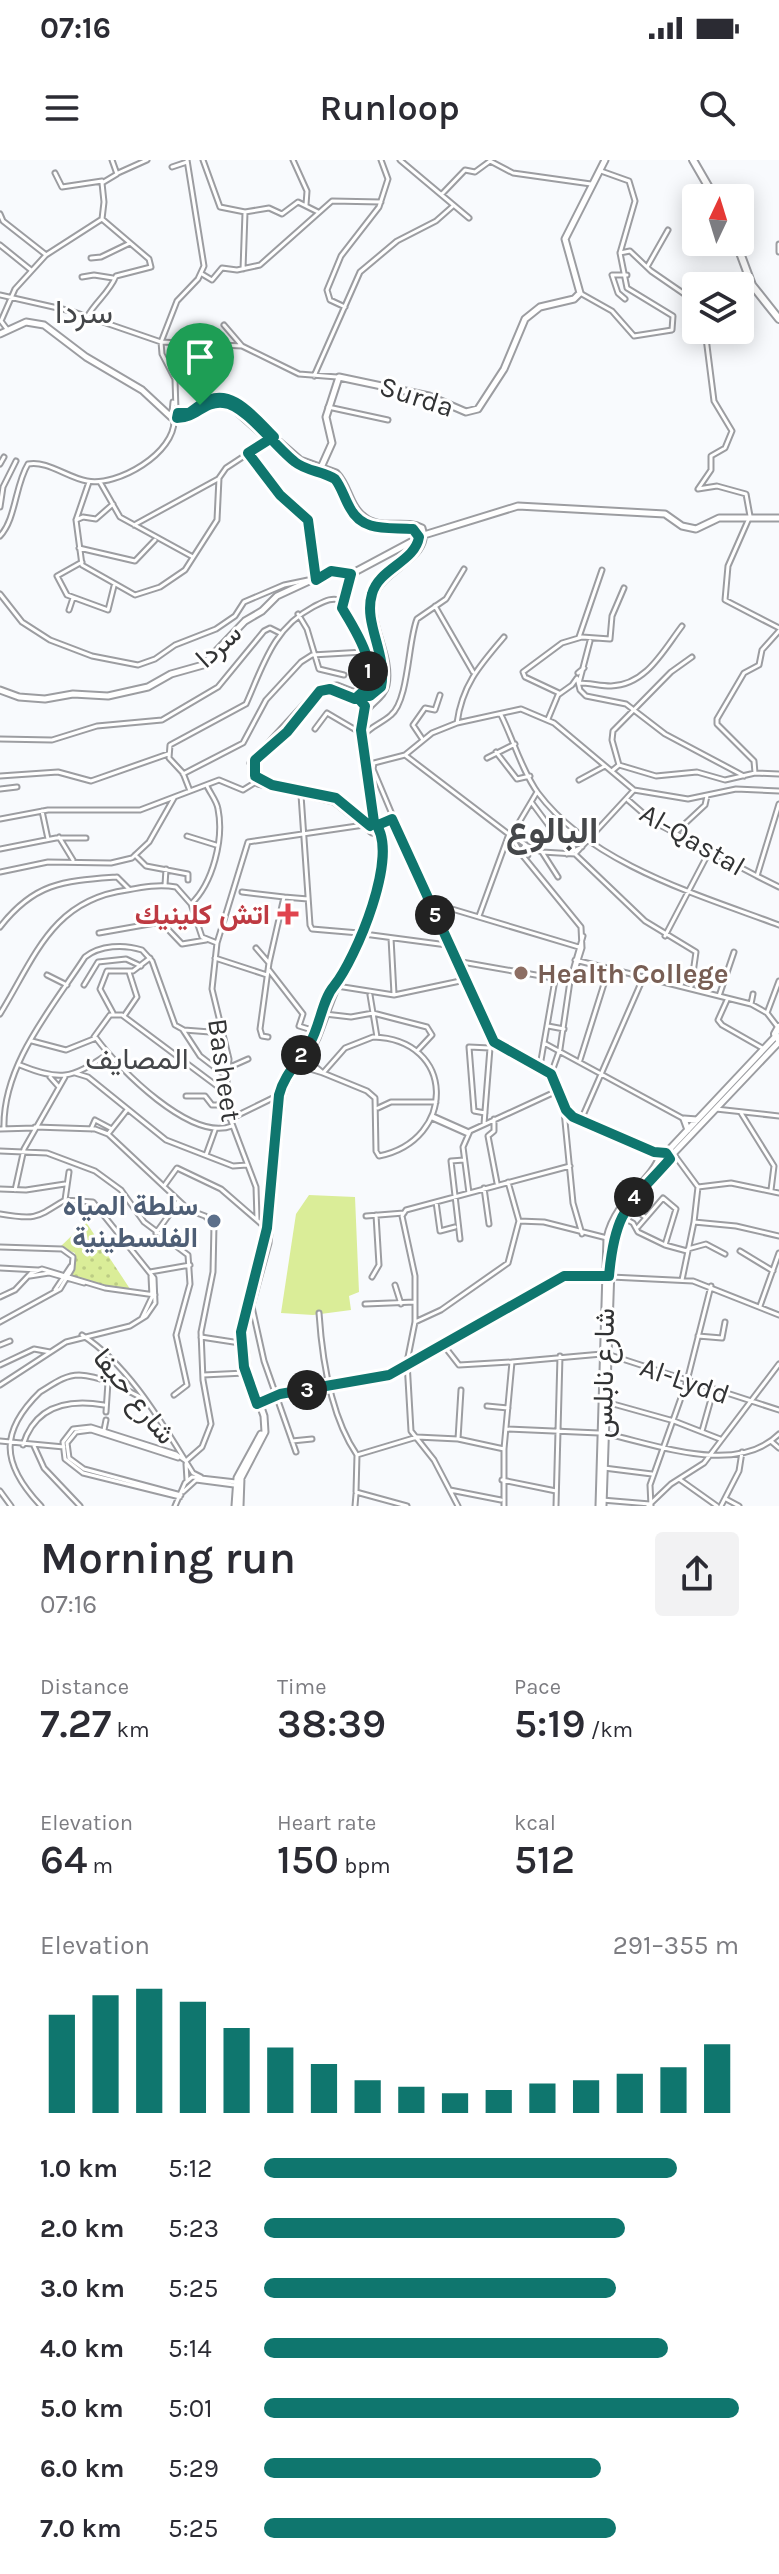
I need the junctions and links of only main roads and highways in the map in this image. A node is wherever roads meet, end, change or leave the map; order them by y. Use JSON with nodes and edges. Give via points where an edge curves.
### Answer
{"nodes":[{"id":1,"x":605,"y":160,"type":"edge"},
{"id":2,"x":693,"y":160,"type":"edge"},
{"id":3,"x":707,"y":184,"type":"edge"},
{"id":4,"x":741,"y":256,"type":"edge"},
{"id":5,"x":779,"y":319,"type":"edge"},
{"id":6,"x":0,"y":334,"type":"edge"},
{"id":7,"x":156,"y":401,"type":"junction"},
{"id":8,"x":174,"y":412,"type":"junction"},
{"id":9,"x":272,"y":438,"type":"junction"},
{"id":10,"x":324,"y":460,"type":"junction"},
{"id":11,"x":311,"y":465,"type":"junction"},
{"id":12,"x":320,"y":470,"type":"junction"},
{"id":13,"x":332,"y":471,"type":"junction"},
{"id":14,"x":779,"y":518,"type":"edge"},
{"id":15,"x":422,"y":535,"type":"junction"},
{"id":16,"x":0,"y":690,"type":"edge"},
{"id":17,"x":358,"y":696,"type":"junction"},
{"id":18,"x":364,"y":714,"type":"junction"},
{"id":19,"x":257,"y":781,"type":"junction"},
{"id":20,"x":374,"y":826,"type":"junction"},
{"id":21,"x":335,"y":986,"type":"junction"},
{"id":22,"x":779,"y":1028,"type":"edge"},
{"id":23,"x":778,"y":1040,"type":"edge"},
{"id":24,"x":723,"y":1100,"type":"junction"},
{"id":25,"x":714,"y":1107,"type":"junction"},
{"id":26,"x":727,"y":1111,"type":"road end"},
{"id":27,"x":698,"y":1120,"type":"junction"},
{"id":28,"x":688,"y":1130,"type":"junction"},
{"id":29,"x":654,"y":1152,"type":"road end"},
{"id":30,"x":665,"y":1157,"type":"junction"},
{"id":31,"x":607,"y":1276,"type":"junction"},
{"id":32,"x":259,"y":1405,"type":"junction"},
{"id":33,"x":603,"y":1434,"type":"junction"},
{"id":34,"x":601,"y":1503,"type":"edge"},
{"id":35,"x":238,"y":1506,"type":"edge"}],
"edges":[{"from":1,"to":10,"type":"main road","name":"Surda","via":[[565,239],[580,293],[540,307],[525,319],[504,369],[474,412],[339,377],[325,422],[332,443]]},
{"from":2,"to":3,"type":"main road"},
{"from":4,"to":5,"type":"main road","via":[[752,285]]},
{"from":6,"to":7,"type":"main road","via":[[26,322],[44,325]]},
{"from":7,"to":8,"type":"main road"},
{"from":7,"to":8,"type":"main road"},
{"from":8,"to":9,"type":"main road","via":[[193,416],[210,404],[227,403]]},
{"from":9,"to":11,"type":"main road"},
{"from":9,"to":12,"type":"main road","via":[[296,464]]},
{"from":10,"to":11,"type":"main road"},
{"from":10,"to":12,"type":"main road"},
{"from":10,"to":13,"type":"main road"},
{"from":11,"to":12,"type":"main road"},
{"from":12,"to":13,"type":"main road"},
{"from":12,"to":15,"type":"main road","via":[[335,479],[363,522]]},
{"from":13,"to":15,"type":"main road","via":[[366,519]]},
{"from":14,"to":15,"type":"main road","via":[[719,518],[696,529],[665,514],[531,505],[504,508]]},
{"from":15,"to":16,"type":"main road","name":"سردا","via":[[351,574],[331,571],[277,596],[203,665],[148,687],[108,696],[45,699]]},
{"from":15,"to":17,"type":"main road","via":[[372,594],[382,684],[372,695]]},
{"from":15,"to":18,"type":"main road","via":[[376,593],[386,685]]},
{"from":17,"to":18,"type":"main road"},
{"from":17,"to":19,"type":"main road","via":[[326,689],[302,708],[287,732],[255,760]]},
{"from":18,"to":20,"type":"main road"},
{"from":19,"to":20,"type":"main road","via":[[337,802]]},
{"from":19,"to":20,"type":"main road","via":[[336,798]]},
{"from":20,"to":21,"type":"main road","via":[[383,851],[377,880],[361,934]]},
{"from":21,"to":32,"type":"main road","via":[[282,1096],[274,1204],[244,1343]]},
{"from":21,"to":32,"type":"main road","via":[[279,1095],[267,1228],[240,1343],[245,1373]]},
{"from":22,"to":23,"type":"main road"},
{"from":23,"to":24,"type":"main road","name":"شارع نابلس"},
{"from":23,"to":25,"type":"main road","name":"شارع نابلس"},
{"from":24,"to":25,"type":"main road","name":"شارع نابلس"},
{"from":24,"to":26,"type":"main road"},
{"from":25,"to":27,"type":"main road","name":"شارع نابلس"},
{"from":25,"to":30,"type":"main road","name":"شارع نابلس"},
{"from":27,"to":28,"type":"main road","name":"شارع نابلس"},
{"from":27,"to":28,"type":"main road","via":[[684,1119]]},
{"from":28,"to":30,"type":"main road","name":"شارع نابلس"},
{"from":29,"to":30,"type":"main road"},
{"from":30,"to":31,"type":"main road","name":"شارع نابلس","via":[[620,1216]]},
{"from":30,"to":31,"type":"main road","name":"شارع نابلس","via":[[620,1207],[607,1238]]},
{"from":31,"to":33,"type":"main road","name":"شارع نابلس"},
{"from":32,"to":35,"type":"main road","via":[[265,1432],[235,1484]]},
{"from":33,"to":34,"type":"main road","name":"شارع نابلس"},
{"from":33,"to":34,"type":"main road","name":"شارع نابلس"}]}
